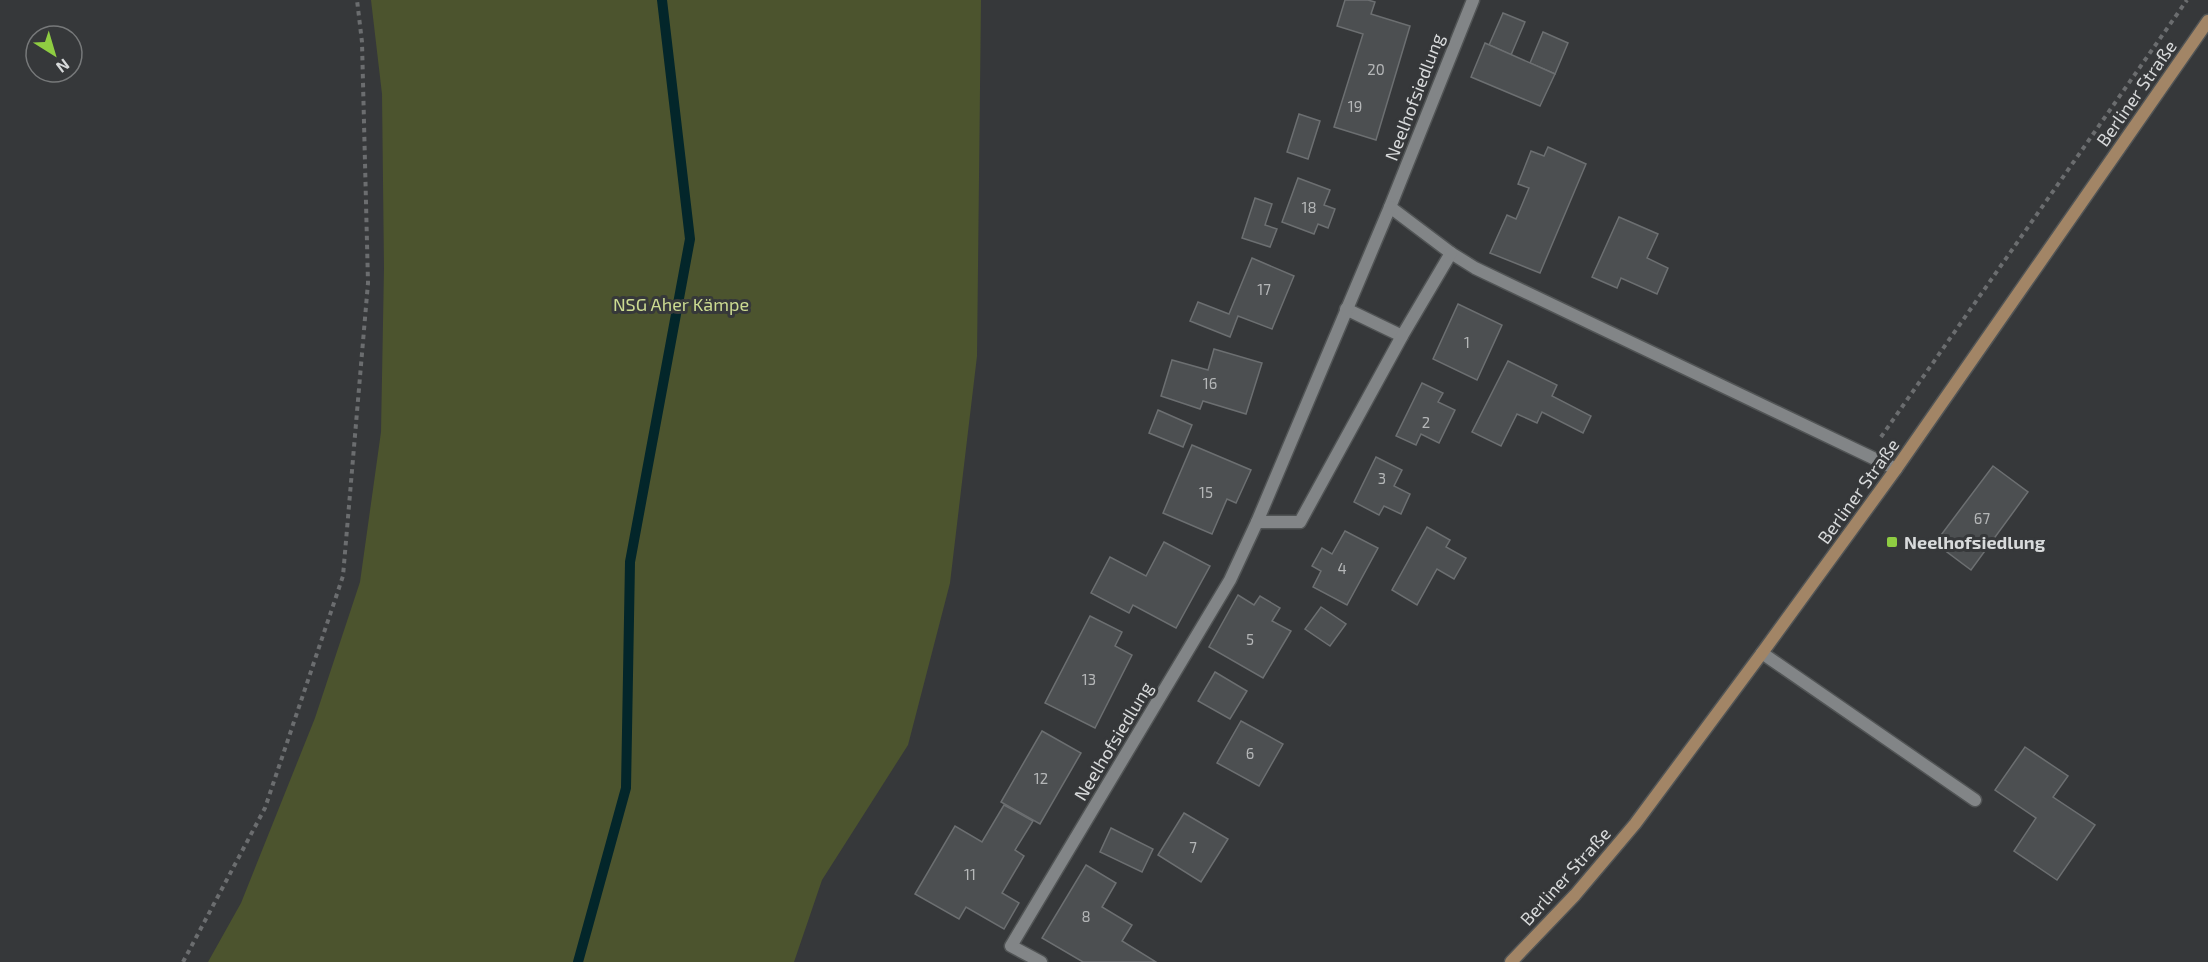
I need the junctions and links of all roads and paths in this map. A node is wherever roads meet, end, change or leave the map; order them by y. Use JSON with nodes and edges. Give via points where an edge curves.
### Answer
{"nodes":[{"id":1,"x":357,"y":0,"type":"edge"},
{"id":2,"x":1473,"y":0,"type":"edge"},
{"id":3,"x":2187,"y":0,"type":"edge"},
{"id":4,"x":2208,"y":21,"type":"edge"},
{"id":5,"x":1390,"y":207,"type":"junction"},
{"id":6,"x":1450,"y":253,"type":"junction"},
{"id":7,"x":1346,"y":309,"type":"junction"},
{"id":8,"x":1402,"y":336,"type":"junction"},
{"id":9,"x":1867,"y":456,"type":"junction"},
{"id":10,"x":1896,"y":469,"type":"junction"},
{"id":11,"x":1257,"y":522,"type":"junction"},
{"id":12,"x":1762,"y":653,"type":"junction"},
{"id":13,"x":1975,"y":800,"type":"dead end"},
{"id":14,"x":183,"y":962,"type":"edge"},
{"id":15,"x":1041,"y":962,"type":"edge"},
{"id":16,"x":1511,"y":962,"type":"edge"}],
"edges":[{"from":1,"to":14,"type":"path","via":[[362,42],[368,283],[343,576],[265,808]]},
{"from":2,"to":5,"type":"street","name":"Neelhofsiedlung"},
{"from":3,"to":9,"type":"path"},
{"from":4,"to":10,"type":"main road","name":"Berliner Straße"},
{"from":5,"to":6,"type":"street"},
{"from":5,"to":7,"type":"street","name":"Neelhofsiedlung"},
{"from":6,"to":8,"type":"street"},
{"from":6,"to":9,"type":"street"},
{"from":7,"to":8,"type":"street"},
{"from":7,"to":11,"type":"street","name":"Neelhofsiedlung"},
{"from":8,"to":11,"type":"street","via":[[1300,522]]},
{"from":9,"to":10,"type":"street"},
{"from":10,"to":12,"type":"main road","name":"Berliner Straße"},
{"from":11,"to":15,"type":"street","name":"Neelhofsiedlung","via":[[1230,580],[1011,946]]},
{"from":12,"to":13,"type":"street"},
{"from":12,"to":16,"type":"main road","name":"Berliner Straße","via":[[1635,824]]}]}
